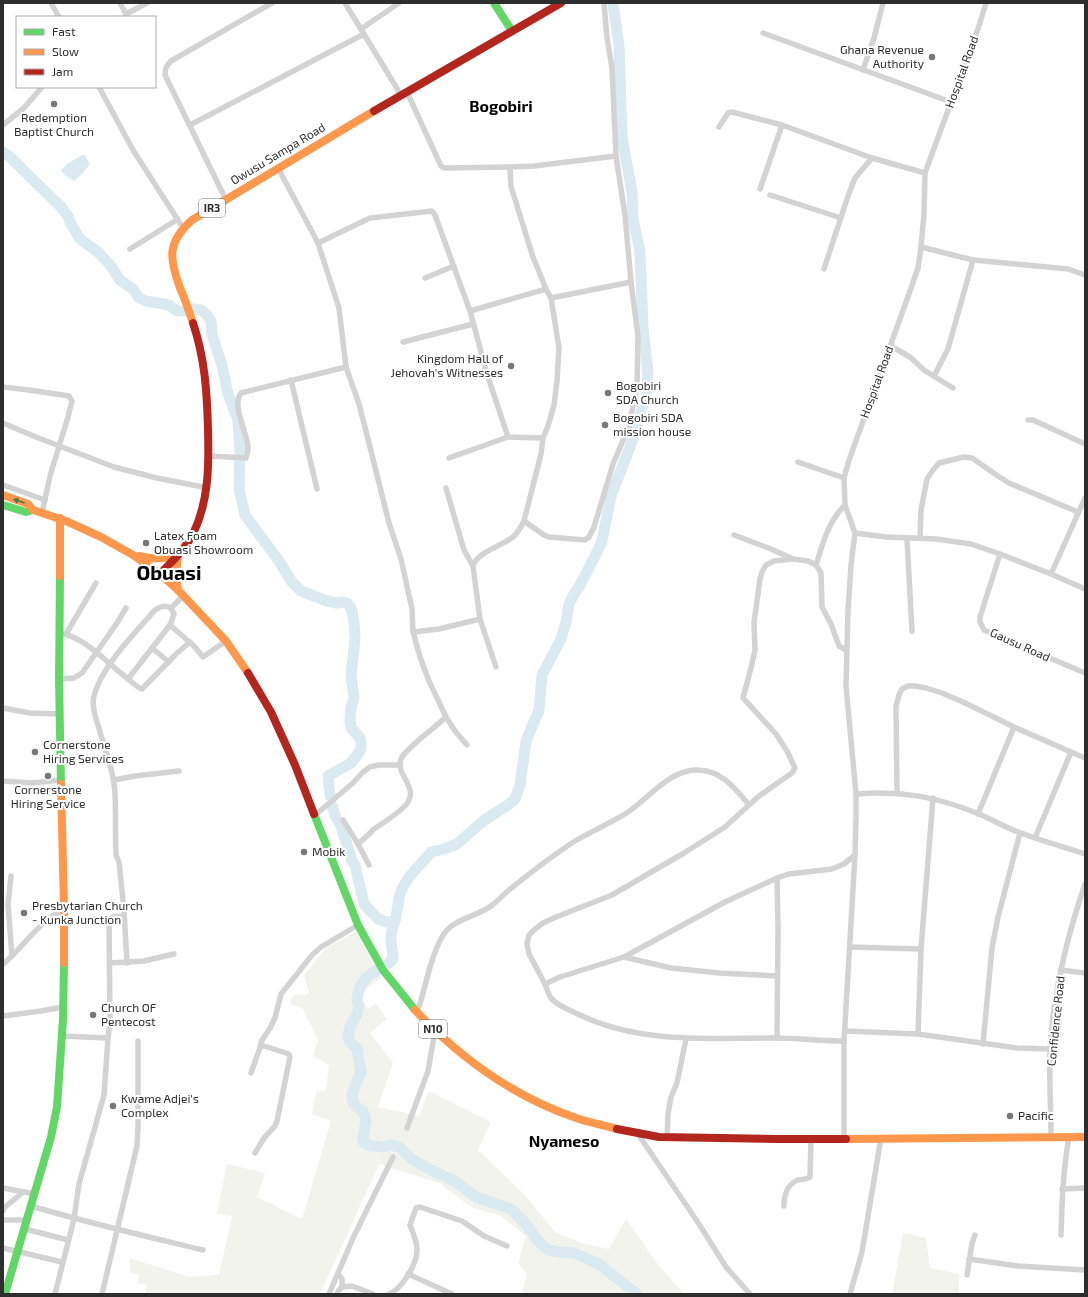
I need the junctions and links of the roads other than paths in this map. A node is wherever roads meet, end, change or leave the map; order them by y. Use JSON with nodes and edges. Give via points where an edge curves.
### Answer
{"nodes":[{"id":1,"x":51,"y":3,"type":"edge"},
{"id":2,"x":120,"y":3,"type":"edge"},
{"id":3,"x":147,"y":3,"type":"edge"},
{"id":4,"x":272,"y":3,"type":"edge"},
{"id":5,"x":345,"y":3,"type":"edge"},
{"id":6,"x":399,"y":3,"type":"edge"},
{"id":7,"x":494,"y":3,"type":"edge"},
{"id":8,"x":561,"y":3,"type":"edge"},
{"id":9,"x":604,"y":3,"type":"edge"},
{"id":10,"x":883,"y":3,"type":"edge"},
{"id":11,"x":986,"y":3,"type":"edge"},
{"id":12,"x":265,"y":5,"type":"edge"},
{"id":13,"x":126,"y":15,"type":"edge"},
{"id":14,"x":58,"y":16,"type":"edge"},
{"id":15,"x":363,"y":31,"type":"junction"},
{"id":16,"x":512,"y":32,"type":"junction"},
{"id":17,"x":763,"y":33,"type":"dead end"},
{"id":18,"x":864,"y":70,"type":"junction"},
{"id":19,"x":41,"y":88,"type":"edge"},
{"id":20,"x":100,"y":88,"type":"edge"},
{"id":21,"x":404,"y":93,"type":"junction"},
{"id":22,"x":951,"y":102,"type":"junction"},
{"id":23,"x":3,"y":125,"type":"edge"},
{"id":24,"x":190,"y":125,"type":"junction"},
{"id":25,"x":782,"y":125,"type":"junction"},
{"id":26,"x":719,"y":127,"type":"dead end"},
{"id":27,"x":616,"y":156,"type":"junction"},
{"id":28,"x":872,"y":158,"type":"junction"},
{"id":29,"x":510,"y":167,"type":"junction"},
{"id":30,"x":278,"y":168,"type":"junction"},
{"id":31,"x":925,"y":173,"type":"junction"},
{"id":32,"x":760,"y":189,"type":"dead end"},
{"id":33,"x":770,"y":195,"type":"dead end"},
{"id":34,"x":226,"y":200,"type":"junction"},
{"id":35,"x":841,"y":218,"type":"junction"},
{"id":36,"x":178,"y":219,"type":"junction"},
{"id":37,"x":183,"y":228,"type":"junction"},
{"id":38,"x":318,"y":243,"type":"junction"},
{"id":39,"x":921,"y":247,"type":"junction"},
{"id":40,"x":130,"y":249,"type":"dead end"},
{"id":41,"x":973,"y":260,"type":"junction"},
{"id":42,"x":454,"y":266,"type":"junction"},
{"id":43,"x":824,"y":269,"type":"dead end"},
{"id":44,"x":1085,"y":275,"type":"edge"},
{"id":45,"x":425,"y":278,"type":"dead end"},
{"id":46,"x":631,"y":282,"type":"junction"},
{"id":47,"x":546,"y":289,"type":"junction"},
{"id":48,"x":551,"y":298,"type":"junction"},
{"id":49,"x":470,"y":311,"type":"junction"},
{"id":50,"x":473,"y":324,"type":"junction"},
{"id":51,"x":404,"y":342,"type":"dead end"},
{"id":52,"x":890,"y":346,"type":"junction"},
{"id":53,"x":346,"y":367,"type":"junction"},
{"id":54,"x":934,"y":376,"type":"junction"},
{"id":55,"x":291,"y":380,"type":"junction"},
{"id":56,"x":3,"y":387,"type":"edge"},
{"id":57,"x":954,"y":388,"type":"dead end"},
{"id":58,"x":1028,"y":420,"type":"dead end"},
{"id":59,"x":3,"y":423,"type":"edge"},
{"id":60,"x":508,"y":437,"type":"junction"},
{"id":61,"x":544,"y":438,"type":"junction"},
{"id":62,"x":1085,"y":444,"type":"edge"},
{"id":63,"x":59,"y":446,"type":"junction"},
{"id":64,"x":209,"y":456,"type":"junction"},
{"id":65,"x":449,"y":458,"type":"dead end"},
{"id":66,"x":798,"y":462,"type":"dead end"},
{"id":67,"x":844,"y":478,"type":"junction"},
{"id":68,"x":3,"y":485,"type":"edge"},
{"id":69,"x":208,"y":488,"type":"junction"},
{"id":70,"x":446,"y":488,"type":"dead end"},
{"id":71,"x":317,"y":489,"type":"dead end"},
{"id":72,"x":3,"y":495,"type":"edge"},
{"id":73,"x":1085,"y":498,"type":"edge"},
{"id":74,"x":45,"y":500,"type":"junction"},
{"id":75,"x":3,"y":504,"type":"edge"},
{"id":76,"x":845,"y":505,"type":"junction"},
{"id":77,"x":34,"y":510,"type":"junction"},
{"id":78,"x":1081,"y":512,"type":"edge"},
{"id":79,"x":42,"y":513,"type":"junction"},
{"id":80,"x":60,"y":518,"type":"junction"},
{"id":81,"x":524,"y":521,"type":"junction"},
{"id":82,"x":856,"y":533,"type":"junction"},
{"id":83,"x":734,"y":535,"type":"dead end"},
{"id":84,"x":920,"y":538,"type":"junction"},
{"id":85,"x":907,"y":539,"type":"junction"},
{"id":86,"x":179,"y":554,"type":"junction"},
{"id":87,"x":1000,"y":554,"type":"junction"},
{"id":88,"x":133,"y":555,"type":"junction"},
{"id":89,"x":793,"y":559,"type":"junction"},
{"id":90,"x":816,"y":565,"type":"junction"},
{"id":91,"x":473,"y":566,"type":"junction"},
{"id":92,"x":160,"y":574,"type":"junction"},
{"id":93,"x":1051,"y":574,"type":"junction"},
{"id":94,"x":96,"y":584,"type":"dead end"},
{"id":95,"x":1085,"y":589,"type":"edge"},
{"id":96,"x":181,"y":593,"type":"junction"},
{"id":97,"x":126,"y":608,"type":"dead end"},
{"id":98,"x":171,"y":608,"type":"junction"},
{"id":99,"x":480,"y":619,"type":"junction"},
{"id":100,"x":170,"y":625,"type":"junction"},
{"id":101,"x":912,"y":631,"type":"dead end"},
{"id":102,"x":413,"y":632,"type":"junction"},
{"id":103,"x":63,"y":633,"type":"junction"},
{"id":104,"x":226,"y":641,"type":"junction"},
{"id":105,"x":190,"y":642,"type":"junction"},
{"id":106,"x":152,"y":648,"type":"junction"},
{"id":107,"x":846,"y":650,"type":"junction"},
{"id":108,"x":96,"y":653,"type":"junction"},
{"id":109,"x":168,"y":662,"type":"junction"},
{"id":110,"x":109,"y":664,"type":"junction"},
{"id":111,"x":496,"y":667,"type":"dead end"},
{"id":112,"x":1085,"y":673,"type":"edge"},
{"id":113,"x":59,"y":679,"type":"junction"},
{"id":114,"x":128,"y":679,"type":"junction"},
{"id":115,"x":3,"y":708,"type":"edge"},
{"id":116,"x":60,"y":714,"type":"junction"},
{"id":117,"x":446,"y":717,"type":"junction"},
{"id":118,"x":1014,"y":727,"type":"junction"},
{"id":119,"x":467,"y":745,"type":"dead end"},
{"id":120,"x":1071,"y":752,"type":"junction"},
{"id":121,"x":1085,"y":758,"type":"edge"},
{"id":122,"x":400,"y":765,"type":"junction"},
{"id":123,"x":179,"y":771,"type":"dead end"},
{"id":124,"x":61,"y":780,"type":"junction"},
{"id":125,"x":114,"y":780,"type":"junction"},
{"id":126,"x":3,"y":781,"type":"edge"},
{"id":127,"x":897,"y":792,"type":"junction"},
{"id":128,"x":856,"y":794,"type":"junction"},
{"id":129,"x":933,"y":798,"type":"junction"},
{"id":130,"x":749,"y":805,"type":"junction"},
{"id":131,"x":978,"y":814,"type":"junction"},
{"id":132,"x":314,"y":816,"type":"junction"},
{"id":133,"x":343,"y":820,"type":"dead end"},
{"id":134,"x":1020,"y":833,"type":"junction"},
{"id":135,"x":1035,"y":838,"type":"junction"},
{"id":136,"x":358,"y":844,"type":"junction"},
{"id":137,"x":1085,"y":854,"type":"edge"},
{"id":138,"x":855,"y":855,"type":"junction"},
{"id":139,"x":368,"y":865,"type":"dead end"},
{"id":140,"x":11,"y":876,"type":"dead end"},
{"id":141,"x":777,"y":878,"type":"junction"},
{"id":142,"x":1085,"y":884,"type":"edge"},
{"id":143,"x":64,"y":911,"type":"junction"},
{"id":144,"x":124,"y":916,"type":"junction"},
{"id":145,"x":358,"y":925,"type":"junction"},
{"id":146,"x":850,"y":947,"type":"junction"},
{"id":147,"x":921,"y":949,"type":"junction"},
{"id":148,"x":174,"y":954,"type":"dead end"},
{"id":149,"x":12,"y":956,"type":"junction"},
{"id":150,"x":624,"y":958,"type":"junction"},
{"id":151,"x":110,"y":963,"type":"junction"},
{"id":152,"x":127,"y":963,"type":"junction"},
{"id":153,"x":3,"y":964,"type":"edge"},
{"id":154,"x":1061,"y":970,"type":"junction"},
{"id":155,"x":1085,"y":973,"type":"edge"},
{"id":156,"x":777,"y":976,"type":"junction"},
{"id":157,"x":545,"y":984,"type":"junction"},
{"id":158,"x":63,"y":1007,"type":"junction"},
{"id":159,"x":417,"y":1011,"type":"junction"},
{"id":160,"x":3,"y":1016,"type":"edge"},
{"id":161,"x":435,"y":1030,"type":"junction"},
{"id":162,"x":845,"y":1031,"type":"junction"},
{"id":163,"x":918,"y":1034,"type":"junction"},
{"id":164,"x":62,"y":1036,"type":"junction"},
{"id":165,"x":108,"y":1038,"type":"junction"},
{"id":166,"x":776,"y":1038,"type":"junction"},
{"id":167,"x":686,"y":1039,"type":"junction"},
{"id":168,"x":138,"y":1041,"type":"dead end"},
{"id":169,"x":844,"y":1041,"type":"junction"},
{"id":170,"x":983,"y":1044,"type":"junction"},
{"id":171,"x":261,"y":1045,"type":"junction"},
{"id":172,"x":1050,"y":1049,"type":"junction"},
{"id":173,"x":250,"y":1073,"type":"dead end"},
{"id":174,"x":407,"y":1128,"type":"dead end"},
{"id":175,"x":638,"y":1134,"type":"junction"},
{"id":176,"x":1070,"y":1137,"type":"junction"},
{"id":177,"x":1085,"y":1137,"type":"edge"},
{"id":178,"x":667,"y":1138,"type":"junction"},
{"id":179,"x":881,"y":1138,"type":"junction"},
{"id":180,"x":1051,"y":1138,"type":"junction"},
{"id":181,"x":811,"y":1139,"type":"junction"},
{"id":182,"x":844,"y":1139,"type":"junction"},
{"id":183,"x":255,"y":1153,"type":"dead end"},
{"id":184,"x":393,"y":1157,"type":"dead end"},
{"id":185,"x":3,"y":1188,"type":"edge"},
{"id":186,"x":1085,"y":1188,"type":"edge"},
{"id":187,"x":1062,"y":1189,"type":"junction"},
{"id":188,"x":23,"y":1192,"type":"junction"},
{"id":189,"x":35,"y":1194,"type":"junction"},
{"id":190,"x":31,"y":1206,"type":"junction"},
{"id":191,"x":784,"y":1206,"type":"dead end"},
{"id":192,"x":3,"y":1211,"type":"edge"},
{"id":193,"x":74,"y":1219,"type":"junction"},
{"id":194,"x":3,"y":1220,"type":"edge"},
{"id":195,"x":27,"y":1220,"type":"junction"},
{"id":196,"x":25,"y":1229,"type":"junction"},
{"id":197,"x":118,"y":1229,"type":"junction"},
{"id":198,"x":975,"y":1235,"type":"dead end"},
{"id":199,"x":1061,"y":1235,"type":"dead end"},
{"id":200,"x":68,"y":1240,"type":"junction"},
{"id":201,"x":507,"y":1246,"type":"dead end"},
{"id":202,"x":3,"y":1248,"type":"edge"},
{"id":203,"x":203,"y":1250,"type":"dead end"},
{"id":204,"x":18,"y":1251,"type":"junction"},
{"id":205,"x":970,"y":1259,"type":"junction"},
{"id":206,"x":62,"y":1262,"type":"junction"},
{"id":207,"x":1085,"y":1270,"type":"edge"},
{"id":208,"x":338,"y":1274,"type":"junction"},
{"id":209,"x":408,"y":1274,"type":"junction"},
{"id":210,"x":967,"y":1275,"type":"dead end"},
{"id":211,"x":342,"y":1287,"type":"junction"},
{"id":212,"x":5,"y":1294,"type":"edge"},
{"id":213,"x":55,"y":1294,"type":"edge"},
{"id":214,"x":102,"y":1294,"type":"edge"},
{"id":215,"x":329,"y":1294,"type":"edge"},
{"id":216,"x":337,"y":1294,"type":"edge"},
{"id":217,"x":373,"y":1294,"type":"edge"},
{"id":218,"x":389,"y":1294,"type":"edge"},
{"id":219,"x":452,"y":1294,"type":"edge"},
{"id":220,"x":750,"y":1294,"type":"edge"},
{"id":221,"x":850,"y":1294,"type":"edge"}],
"edges":[{"from":1,"to":14,"type":"street"},
{"from":2,"to":13,"type":"street"},
{"from":3,"to":13,"type":"street"},
{"from":4,"to":12,"type":"street"},
{"from":5,"to":15,"type":"street"},
{"from":6,"to":15,"type":"street"},
{"from":7,"to":16,"type":"main road"},
{"from":8,"to":16,"type":"main road","name":"Owusu Sampa Road","number":"IR3"},
{"from":9,"to":27,"type":"street","via":[[612,68]]},
{"from":10,"to":18,"type":"street"},
{"from":11,"to":22,"type":"street","name":"Hospital Road"},
{"from":12,"to":24,"type":"street","via":[[167,65],[165,76]]},
{"from":15,"to":21,"type":"street"},
{"from":15,"to":24,"type":"street"},
{"from":16,"to":21,"type":"main road","name":"Owusu Sampa Road","number":"IR3"},
{"from":17,"to":18,"type":"street"},
{"from":18,"to":22,"type":"street"},
{"from":19,"to":23,"type":"street","via":[[24,108]]},
{"from":20,"to":36,"type":"street","via":[[133,150]]},
{"from":21,"to":29,"type":"street","via":[[441,166]]},
{"from":21,"to":30,"type":"main road","name":"Owusu Sampa Road","number":"IR3"},
{"from":22,"to":31,"type":"street","name":"Hospital Road"},
{"from":24,"to":34,"type":"street"},
{"from":25,"to":26,"type":"street","via":[[732,112],[728,113]]},
{"from":25,"to":28,"type":"street"},
{"from":25,"to":32,"type":"street"},
{"from":27,"to":29,"type":"street"},
{"from":27,"to":46,"type":"street"},
{"from":28,"to":31,"type":"street"},
{"from":28,"to":35,"type":"street","via":[[855,178]]},
{"from":29,"to":47,"type":"street","via":[[514,196]]},
{"from":30,"to":34,"type":"main road","name":"Owusu Sampa Road","number":"IR3"},
{"from":30,"to":38,"type":"street"},
{"from":31,"to":39,"type":"street","name":"Hospital Road"},
{"from":33,"to":35,"type":"street"},
{"from":34,"to":37,"type":"main road","name":"Owusu Sampa Road","number":"IR3"},
{"from":35,"to":43,"type":"street"},
{"from":36,"to":37,"type":"street"},
{"from":36,"to":40,"type":"street"},
{"from":37,"to":64,"type":"main road","name":"Owusu Sampa Road","number":"IR3","via":[[173,246],[173,268],[204,364]]},
{"from":38,"to":42,"type":"street","via":[[370,218],[432,212]]},
{"from":38,"to":53,"type":"street","via":[[339,308]]},
{"from":39,"to":41,"type":"street"},
{"from":39,"to":52,"type":"street","name":"Hospital Road","via":[[918,268]]},
{"from":41,"to":44,"type":"street","via":[[1068,269]]},
{"from":41,"to":54,"type":"street","via":[[948,349]]},
{"from":42,"to":45,"type":"street"},
{"from":42,"to":49,"type":"street"},
{"from":46,"to":48,"type":"street"},
{"from":46,"to":81,"type":"street","via":[[638,336],[637,386],[629,426],[613,464],[594,527],[589,537],[582,540],[549,537]]},
{"from":47,"to":48,"type":"street"},
{"from":47,"to":49,"type":"street"},
{"from":48,"to":61,"type":"street","via":[[559,348],[554,405]]},
{"from":49,"to":50,"type":"street"},
{"from":50,"to":51,"type":"street"},
{"from":50,"to":60,"type":"street"},
{"from":52,"to":54,"type":"street","via":[[910,357]]},
{"from":52,"to":67,"type":"street","name":"Hospital Road"},
{"from":53,"to":55,"type":"street"},
{"from":53,"to":102,"type":"street","via":[[359,404],[389,523],[408,585]]},
{"from":54,"to":57,"type":"street"},
{"from":55,"to":64,"type":"street","via":[[241,393],[238,397],[240,420],[248,448],[246,458]]},
{"from":55,"to":71,"type":"street"},
{"from":56,"to":63,"type":"street","via":[[71,398]]},
{"from":58,"to":62,"type":"street"},
{"from":59,"to":63,"type":"street"},
{"from":60,"to":61,"type":"street"},
{"from":60,"to":65,"type":"street"},
{"from":61,"to":81,"type":"street"},
{"from":63,"to":69,"type":"street","via":[[114,467]]},
{"from":63,"to":74,"type":"street"},
{"from":64,"to":69,"type":"main road","name":"Owusu Sampa Road","number":"IR3"},
{"from":66,"to":67,"type":"street"},
{"from":67,"to":76,"type":"street","name":"Hospital Road"},
{"from":68,"to":74,"type":"street"},
{"from":69,"to":86,"type":"main road","name":"Owusu Sampa Road","number":"IR3","via":[[200,520]]},
{"from":70,"to":91,"type":"street","via":[[464,550]]},
{"from":77,"to":72,"type":"main road","number":"N10","one_way":true,"via":[[28,504]]},
{"from":73,"to":78,"type":"street"},
{"from":74,"to":79,"type":"street"},
{"from":75,"to":77,"type":"main road","number":"N10","via":[[26,512]]},
{"from":76,"to":82,"type":"street","name":"Hospital Road"},
{"from":76,"to":90,"type":"street","via":[[829,526]]},
{"from":77,"to":79,"type":"main road","number":"N10"},
{"from":78,"to":84,"type":"street","via":[[1009,483],[972,458],[964,457],[939,462],[927,479],[921,510]]},
{"from":78,"to":93,"type":"street"},
{"from":79,"to":80,"type":"main road","number":"N10"},
{"from":80,"to":88,"type":"main road","number":"N10"},
{"from":80,"to":103,"type":"main road"},
{"from":81,"to":91,"type":"street","via":[[514,536],[480,556]]},
{"from":82,"to":85,"type":"street"},
{"from":82,"to":107,"type":"street","via":[[851,565]]},
{"from":83,"to":89,"type":"street"},
{"from":84,"to":85,"type":"street"},
{"from":84,"to":87,"type":"street","via":[[971,544]]},
{"from":85,"to":101,"type":"street"},
{"from":86,"to":88,"type":"main road","via":[[160,560]]},
{"from":86,"to":92,"type":"main road","name":"Owusu Sampa Road","number":"IR3"},
{"from":86,"to":96,"type":"main road","via":[[176,573]]},
{"from":87,"to":93,"type":"street"},
{"from":87,"to":112,"type":"street","name":"Gausu Road","via":[[980,616],[984,630]]},
{"from":88,"to":92,"type":"main road","number":"N10"},
{"from":89,"to":90,"type":"street"},
{"from":89,"to":130,"type":"street","via":[[774,561],[766,565],[762,572],[756,597],[755,650],[742,698],[776,734],[795,768],[792,773]]},
{"from":90,"to":107,"type":"street","via":[[821,573],[822,607],[839,646]]},
{"from":91,"to":99,"type":"street"},
{"from":92,"to":96,"type":"main road","number":"N10"},
{"from":93,"to":95,"type":"street"},
{"from":94,"to":103,"type":"street"},
{"from":96,"to":98,"type":"street"},
{"from":96,"to":104,"type":"main road","number":"N10"},
{"from":97,"to":108,"type":"street"},
{"from":98,"to":100,"type":"street","via":[[174,614]]},
{"from":98,"to":110,"type":"street","via":[[161,606],[155,610]]},
{"from":99,"to":102,"type":"street","via":[[439,629]]},
{"from":99,"to":111,"type":"street"},
{"from":100,"to":105,"type":"street"},
{"from":100,"to":106,"type":"street"},
{"from":102,"to":117,"type":"street","via":[[429,681]]},
{"from":103,"to":108,"type":"street","via":[[83,642]]},
{"from":103,"to":113,"type":"main road"},
{"from":104,"to":105,"type":"street","via":[[203,657]]},
{"from":104,"to":132,"type":"main road","number":"N10","via":[[272,712]]},
{"from":105,"to":109,"type":"street"},
{"from":106,"to":109,"type":"street"},
{"from":106,"to":114,"type":"street"},
{"from":107,"to":128,"type":"street","via":[[846,686]]},
{"from":108,"to":110,"type":"street"},
{"from":108,"to":113,"type":"street","via":[[78,676]]},
{"from":109,"to":114,"type":"street","via":[[142,689]]},
{"from":110,"to":114,"type":"street"},
{"from":110,"to":125,"type":"street","via":[[100,678],[93,699],[95,716]]},
{"from":113,"to":116,"type":"main road"},
{"from":115,"to":116,"type":"street","via":[[30,713]]},
{"from":116,"to":124,"type":"main road"},
{"from":117,"to":119,"type":"street"},
{"from":117,"to":122,"type":"street","via":[[408,750],[401,758]]},
{"from":118,"to":120,"type":"street"},
{"from":118,"to":127,"type":"street","via":[[942,693],[908,686],[899,695],[896,706]]},
{"from":118,"to":131,"type":"street"},
{"from":120,"to":121,"type":"street"},
{"from":120,"to":135,"type":"street"},
{"from":122,"to":132,"type":"street","via":[[370,767]]},
{"from":122,"to":136,"type":"street","via":[[409,786],[409,801]]},
{"from":123,"to":125,"type":"street"},
{"from":124,"to":126,"type":"street","via":[[32,783]]},
{"from":124,"to":143,"type":"main road"},
{"from":125,"to":144,"type":"street","via":[[116,851]]},
{"from":127,"to":128,"type":"street"},
{"from":127,"to":129,"type":"street"},
{"from":128,"to":138,"type":"street"},
{"from":129,"to":131,"type":"street"},
{"from":129,"to":147,"type":"street"},
{"from":130,"to":157,"type":"street","via":[[725,827],[612,895],[556,916],[534,930],[526,944]]},
{"from":130,"to":159,"type":"street","via":[[728,782],[712,772],[686,771],[669,780],[629,811],[547,861],[491,906],[447,930],[435,952]]},
{"from":131,"to":134,"type":"street"},
{"from":132,"to":145,"type":"main road","number":"N10"},
{"from":133,"to":136,"type":"street"},
{"from":134,"to":135,"type":"street"},
{"from":134,"to":170,"type":"street","via":[[992,948]]},
{"from":135,"to":137,"type":"street"},
{"from":136,"to":139,"type":"street"},
{"from":138,"to":141,"type":"street","via":[[844,864],[832,868]]},
{"from":138,"to":146,"type":"street"},
{"from":140,"to":149,"type":"street","via":[[8,905]]},
{"from":141,"to":150,"type":"street","via":[[725,902]]},
{"from":141,"to":156,"type":"street"},
{"from":142,"to":154,"type":"street","name":"Confidence Road"},
{"from":143,"to":149,"type":"street","via":[[57,912],[50,918]]},
{"from":143,"to":158,"type":"main road"},
{"from":144,"to":151,"type":"street","via":[[109,919]]},
{"from":144,"to":152,"type":"street"},
{"from":145,"to":159,"type":"main road","number":"N10","via":[[388,976]]},
{"from":145,"to":171,"type":"street","via":[[312,955],[280,996],[273,1022]]},
{"from":146,"to":147,"type":"street"},
{"from":146,"to":162,"type":"street"},
{"from":147,"to":163,"type":"street"},
{"from":148,"to":152,"type":"street"},
{"from":149,"to":153,"type":"street"},
{"from":150,"to":156,"type":"street","via":[[719,973]]},
{"from":150,"to":157,"type":"street"},
{"from":151,"to":152,"type":"street"},
{"from":151,"to":165,"type":"street"},
{"from":154,"to":155,"type":"street"},
{"from":154,"to":172,"type":"street","name":"Confidence Road"},
{"from":156,"to":166,"type":"street"},
{"from":157,"to":167,"type":"street","via":[[551,998],[557,1004],[606,1026],[634,1033]]},
{"from":158,"to":160,"type":"street"},
{"from":158,"to":164,"type":"main road"},
{"from":159,"to":161,"type":"main road","number":"N10"},
{"from":161,"to":174,"type":"street","via":[[428,1071]]},
{"from":161,"to":175,"type":"main road","number":"N10","via":[[493,1076],[537,1102],[579,1119]]},
{"from":162,"to":163,"type":"street"},
{"from":162,"to":169,"type":"street"},
{"from":163,"to":170,"type":"street"},
{"from":164,"to":165,"type":"street"},
{"from":164,"to":189,"type":"main road","via":[[54,1126]]},
{"from":165,"to":193,"type":"street","via":[[104,1095],[79,1184]]},
{"from":166,"to":167,"type":"street"},
{"from":166,"to":169,"type":"street"},
{"from":167,"to":178,"type":"street","via":[[677,1083],[671,1097]]},
{"from":168,"to":197,"type":"street","via":[[137,1146]]},
{"from":169,"to":182,"type":"street"},
{"from":170,"to":172,"type":"street"},
{"from":171,"to":173,"type":"street"},
{"from":171,"to":183,"type":"street","via":[[289,1054],[290,1057],[277,1121]]},
{"from":172,"to":180,"type":"street","name":"Confidence Road"},
{"from":175,"to":178,"type":"main road","number":"N10"},
{"from":175,"to":220,"type":"street","via":[[726,1267]]},
{"from":176,"to":177,"type":"main road","number":"N10"},
{"from":176,"to":180,"type":"main road","number":"N10"},
{"from":176,"to":187,"type":"street"},
{"from":178,"to":181,"type":"main road","number":"N10"},
{"from":179,"to":180,"type":"main road","number":"N10"},
{"from":179,"to":182,"type":"main road","number":"N10"},
{"from":179,"to":221,"type":"street","via":[[862,1252]]},
{"from":181,"to":182,"type":"main road","number":"N10"},
{"from":181,"to":191,"type":"street","via":[[810,1177],[790,1185],[784,1197]]},
{"from":184,"to":208,"type":"street"},
{"from":185,"to":188,"type":"street"},
{"from":186,"to":187,"type":"street"},
{"from":187,"to":199,"type":"street"},
{"from":188,"to":189,"type":"street"},
{"from":188,"to":192,"type":"street"},
{"from":189,"to":190,"type":"main road"},
{"from":190,"to":193,"type":"street"},
{"from":190,"to":195,"type":"main road"},
{"from":193,"to":197,"type":"street"},
{"from":193,"to":200,"type":"street"},
{"from":194,"to":195,"type":"street"},
{"from":195,"to":196,"type":"main road"},
{"from":196,"to":200,"type":"street"},
{"from":196,"to":204,"type":"main road"},
{"from":197,"to":203,"type":"street"},
{"from":197,"to":214,"type":"street"},
{"from":198,"to":205,"type":"street"},
{"from":200,"to":206,"type":"street"},
{"from":201,"to":209,"type":"street","via":[[462,1222],[420,1207],[416,1208],[410,1226],[415,1238],[416,1258]]},
{"from":202,"to":204,"type":"street"},
{"from":204,"to":206,"type":"street"},
{"from":204,"to":212,"type":"main road"},
{"from":205,"to":207,"type":"street","via":[[1018,1266]]},
{"from":205,"to":210,"type":"street"},
{"from":206,"to":213,"type":"street"},
{"from":208,"to":211,"type":"street","via":[[342,1279]]},
{"from":208,"to":215,"type":"street"},
{"from":209,"to":218,"type":"street","via":[[399,1288]]},
{"from":209,"to":219,"type":"street"},
{"from":211,"to":216,"type":"street"},
{"from":211,"to":217,"type":"street","via":[[352,1286]]}]}
